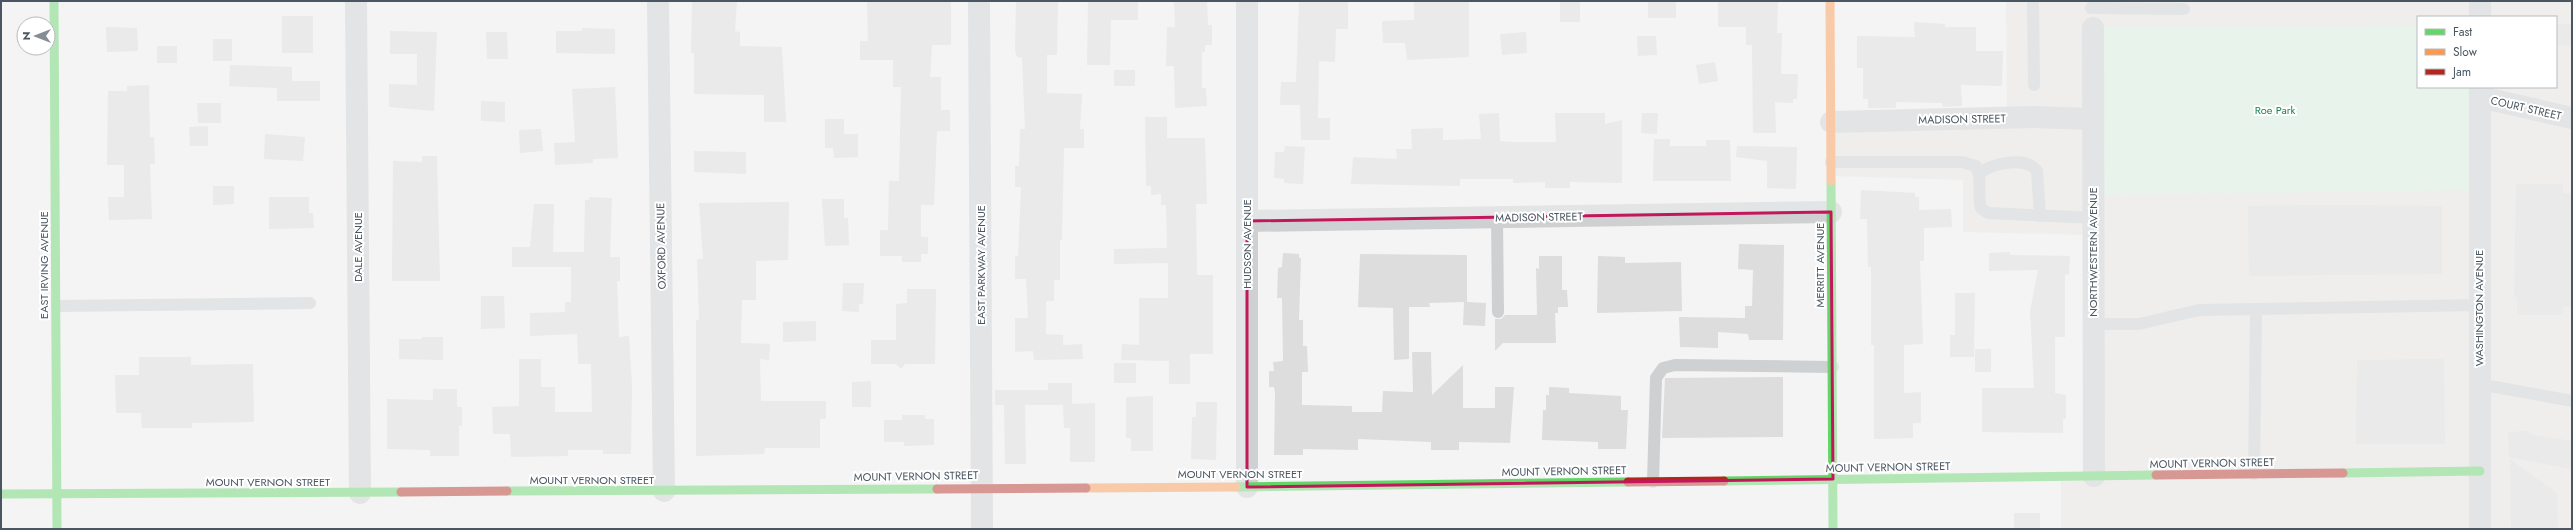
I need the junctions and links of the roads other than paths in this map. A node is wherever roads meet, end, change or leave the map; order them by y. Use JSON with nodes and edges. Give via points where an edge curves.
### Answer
{"nodes":[{"id":1,"x":54,"y":1,"type":"edge"},
{"id":2,"x":356,"y":1,"type":"edge"},
{"id":3,"x":658,"y":1,"type":"edge"},
{"id":4,"x":979,"y":1,"type":"edge"},
{"id":5,"x":1247,"y":1,"type":"edge"},
{"id":6,"x":1830,"y":1,"type":"edge"},
{"id":7,"x":2033,"y":1,"type":"edge"},
{"id":8,"x":2480,"y":1,"type":"edge"},
{"id":9,"x":2184,"y":9,"type":"dead end"},
{"id":10,"x":2092,"y":12,"type":"edge"},
{"id":11,"x":2480,"y":16,"type":"edge"},
{"id":12,"x":2034,"y":85,"type":"dead end"},
{"id":13,"x":2480,"y":92,"type":"edge"},
{"id":14,"x":2572,"y":118,"type":"edge"},
{"id":15,"x":2093,"y":119,"type":"junction"},
{"id":16,"x":1831,"y":122,"type":"junction"},
{"id":17,"x":1831,"y":162,"type":"junction"},
{"id":18,"x":1980,"y":173,"type":"junction"},
{"id":19,"x":1831,"y":212,"type":"junction"},
{"id":20,"x":2040,"y":216,"type":"junction"},
{"id":21,"x":1497,"y":217,"type":"junction"},
{"id":22,"x":2093,"y":218,"type":"junction"},
{"id":23,"x":1247,"y":221,"type":"junction"},
{"id":24,"x":310,"y":304,"type":"dead end"},
{"id":25,"x":2479,"y":305,"type":"junction"},
{"id":26,"x":57,"y":306,"type":"junction"},
{"id":27,"x":2256,"y":310,"type":"junction"},
{"id":28,"x":1498,"y":312,"type":"dead end"},
{"id":29,"x":2093,"y":324,"type":"junction"},
{"id":30,"x":1832,"y":367,"type":"junction"},
{"id":31,"x":2479,"y":384,"type":"junction"},
{"id":32,"x":2572,"y":401,"type":"edge"},
{"id":33,"x":2480,"y":471,"type":"junction"},
{"id":34,"x":2254,"y":474,"type":"junction"},
{"id":35,"x":2094,"y":476,"type":"junction"},
{"id":36,"x":1833,"y":479,"type":"junction"},
{"id":37,"x":1653,"y":482,"type":"junction"},
{"id":38,"x":1247,"y":487,"type":"junction"},
{"id":39,"x":982,"y":488,"type":"junction"},
{"id":40,"x":664,"y":491,"type":"junction"},
{"id":41,"x":360,"y":493,"type":"junction"},
{"id":42,"x":1,"y":494,"type":"edge"},
{"id":43,"x":57,"y":494,"type":"junction"},
{"id":44,"x":57,"y":529,"type":"edge"},
{"id":45,"x":982,"y":529,"type":"edge"},
{"id":46,"x":1833,"y":529,"type":"edge"},
{"id":47,"x":2480,"y":529,"type":"edge"}],
"edges":[{"from":1,"to":26,"type":"street","name":"EAST IRVING AVENUE"},
{"from":2,"to":41,"type":"street","name":"DALE AVENUE"},
{"from":3,"to":40,"type":"street","name":"OXFORD AVENUE"},
{"from":4,"to":39,"type":"street","name":"EAST PARKWAY AVENUE"},
{"from":5,"to":23,"type":"street","name":"HUDSON AVENUE"},
{"from":6,"to":16,"type":"street","name":"MERRITT AVENUE"},
{"from":7,"to":12,"type":"lane"},
{"from":8,"to":11,"type":"street"},
{"from":9,"to":10,"type":"lane"},
{"from":10,"to":15,"type":"street","name":"NORTHWESTERN AVENUE"},
{"from":13,"to":14,"type":"street","name":"COURT STREET"},
{"from":13,"to":25,"type":"street","name":"WASHINGTON AVENUE"},
{"from":15,"to":16,"type":"street","name":"MADISON STREET","via":[[2034,117]]},
{"from":15,"to":22,"type":"street","name":"NORTHWESTERN AVENUE"},
{"from":16,"to":17,"type":"street","name":"MERRITT AVENUE"},
{"from":17,"to":18,"type":"lane","via":[[1962,162],[1976,166]]},
{"from":17,"to":19,"type":"street","name":"MERRITT AVENUE"},
{"from":18,"to":20,"type":"lane","via":[[1981,208],[1988,214]]},
{"from":18,"to":20,"type":"lane","via":[[1997,164],[2033,165],[2037,171]]},
{"from":19,"to":21,"type":"street","name":"MADISON STREET"},
{"from":19,"to":30,"type":"street","name":"MERRITT AVENUE"},
{"from":20,"to":22,"type":"lane"},
{"from":21,"to":23,"type":"street","name":"MADISON STREET"},
{"from":21,"to":28,"type":"lane"},
{"from":22,"to":29,"type":"street","name":"NORTHWESTERN AVENUE"},
{"from":23,"to":38,"type":"street","name":"HUDSON AVENUE"},
{"from":24,"to":26,"type":"lane"},
{"from":25,"to":27,"type":"lane"},
{"from":25,"to":31,"type":"street","name":"WASHINGTON AVENUE"},
{"from":26,"to":43,"type":"street","name":"EAST IRVING AVENUE"},
{"from":27,"to":29,"type":"lane","via":[[2199,310],[2139,324]]},
{"from":27,"to":34,"type":"lane"},
{"from":29,"to":35,"type":"street","name":"NORTHWESTERN AVENUE"},
{"from":30,"to":36,"type":"street","name":"MERRITT AVENUE"},
{"from":30,"to":37,"type":"lane","via":[[1663,368],[1656,378]]},
{"from":31,"to":32,"type":"lane"},
{"from":31,"to":33,"type":"street","name":"WASHINGTON AVENUE"},
{"from":33,"to":34,"type":"street","name":"MOUNT VERNON STREET"},
{"from":33,"to":47,"type":"street","name":"WASHINGTON AVENUE"},
{"from":34,"to":35,"type":"street","name":"MOUNT VERNON STREET"},
{"from":35,"to":36,"type":"street","name":"MOUNT VERNON STREET"},
{"from":36,"to":37,"type":"street","name":"MOUNT VERNON STREET"},
{"from":36,"to":46,"type":"street","name":"MERRITT AVENUE"},
{"from":37,"to":38,"type":"street","name":"MOUNT VERNON STREET"},
{"from":38,"to":39,"type":"street","name":"MOUNT VERNON STREET"},
{"from":39,"to":40,"type":"street","name":"MOUNT VERNON STREET"},
{"from":39,"to":45,"type":"street","name":"EAST PARKWAY AVENUE"},
{"from":40,"to":41,"type":"street","name":"MOUNT VERNON STREET"},
{"from":41,"to":43,"type":"street","name":"MOUNT VERNON STREET"},
{"from":42,"to":43,"type":"street","name":"MOUNT VERNON STREET"},
{"from":43,"to":44,"type":"street","name":"EAST IRVING AVENUE"}]}
